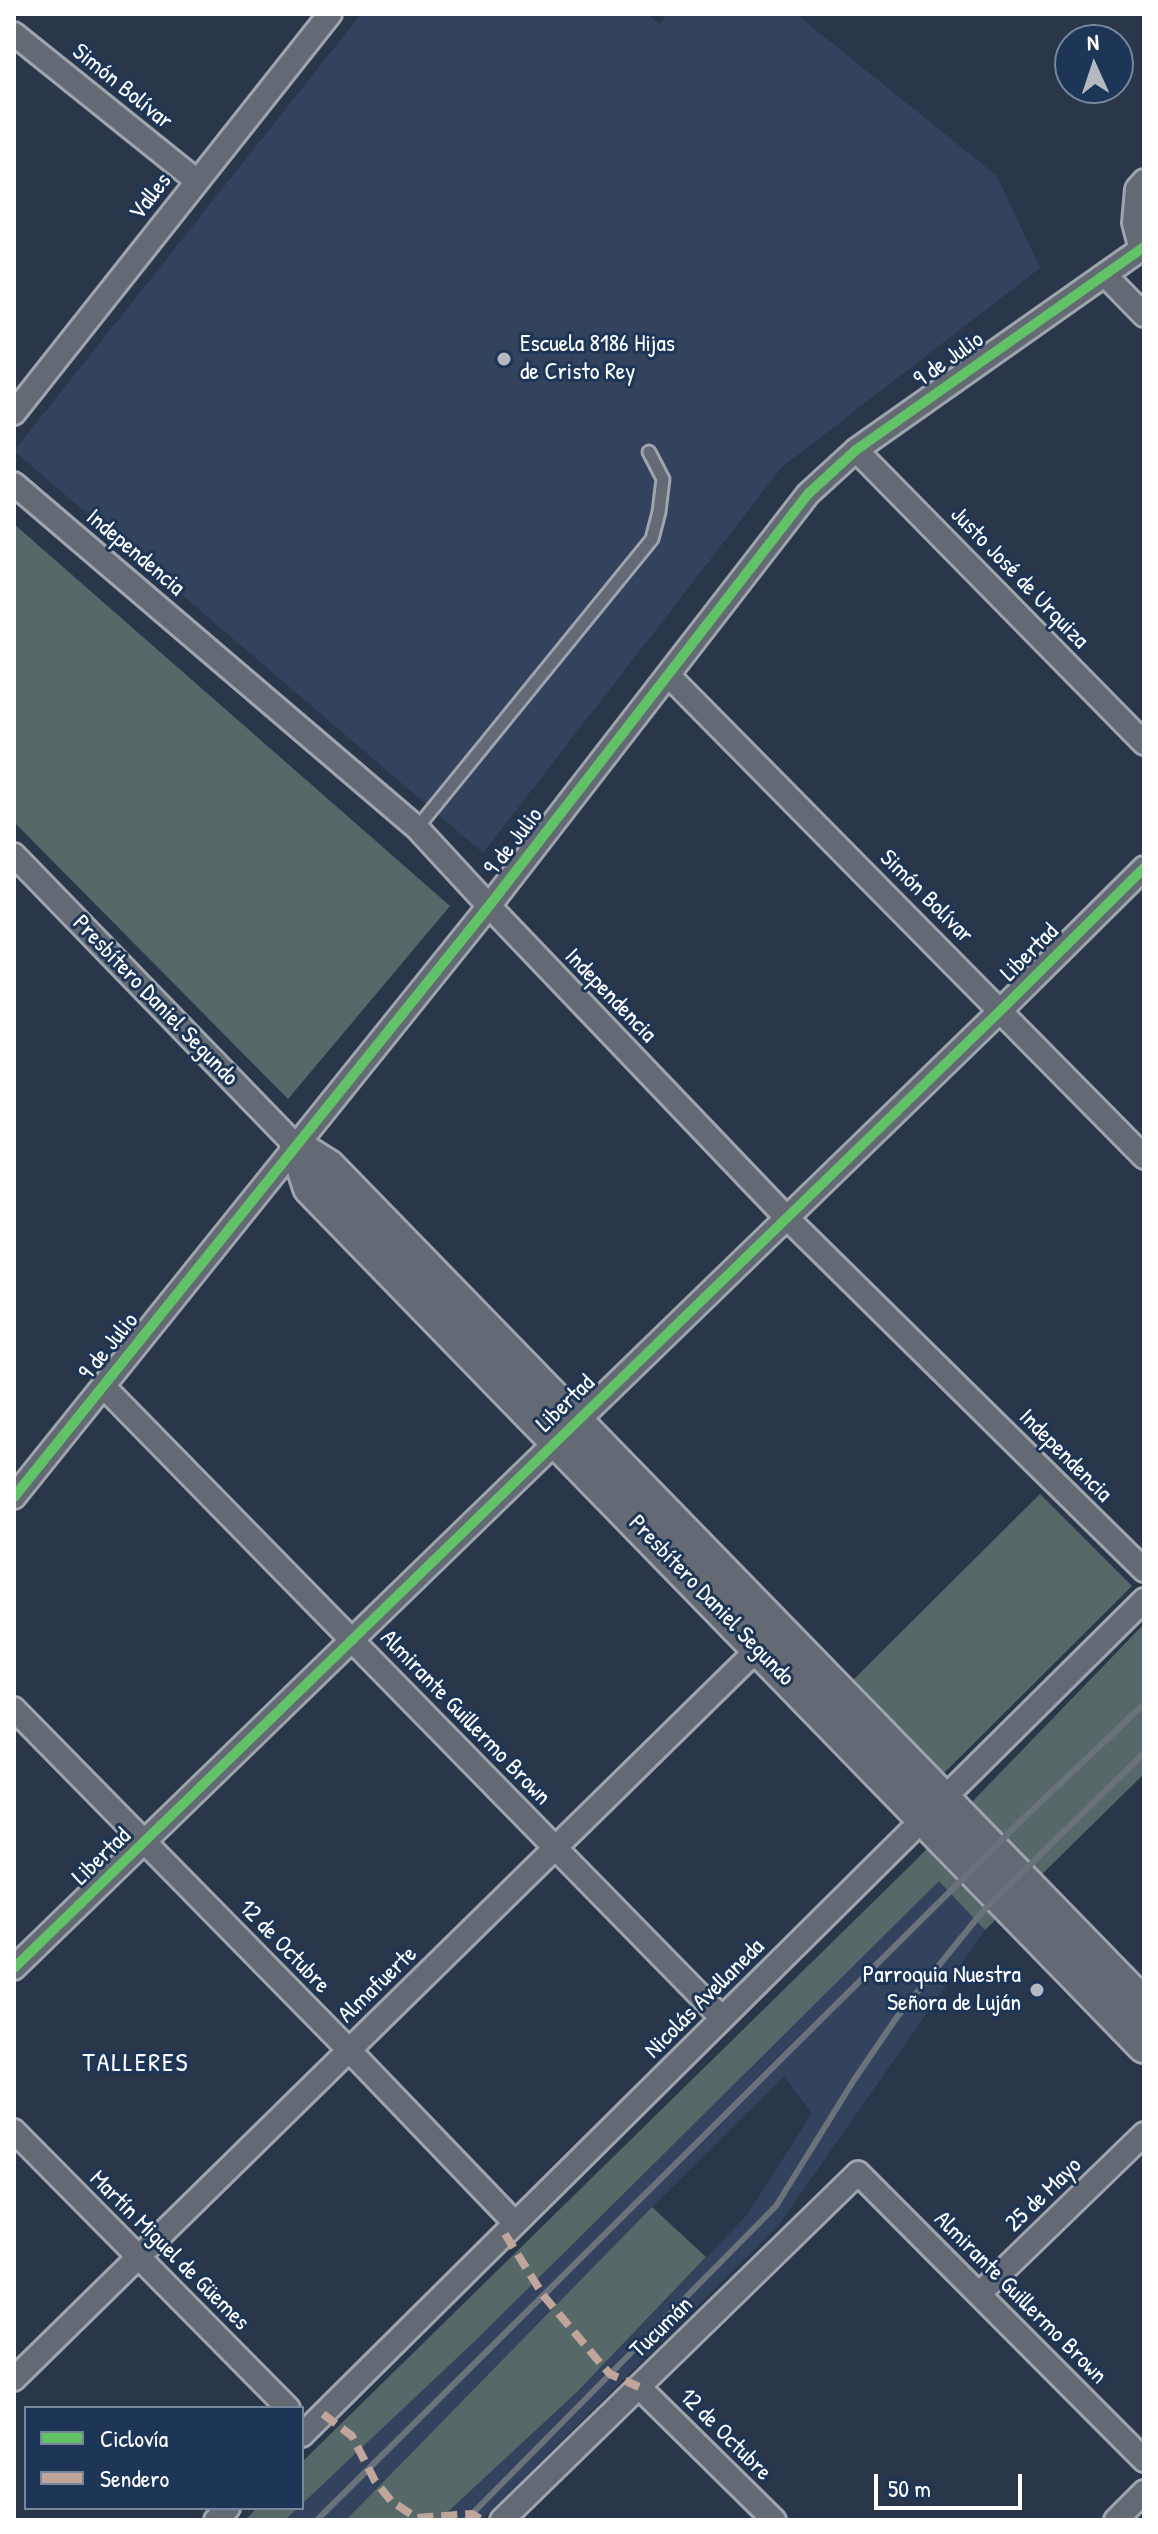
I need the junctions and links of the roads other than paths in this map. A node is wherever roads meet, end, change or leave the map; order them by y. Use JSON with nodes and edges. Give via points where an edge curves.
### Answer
{"nodes":[{"id":1,"x":330,"y":14,"type":"edge"},
{"id":2,"x":14,"y":34,"type":"edge"},
{"id":3,"x":197,"y":181,"type":"junction"},
{"id":4,"x":1144,"y":181,"type":"edge"},
{"id":5,"x":1142,"y":249,"type":"edge"},
{"id":6,"x":1105,"y":275,"type":"junction"},
{"id":7,"x":1144,"y":315,"type":"edge"},
{"id":8,"x":14,"y":413,"type":"edge"},
{"id":9,"x":856,"y":450,"type":"junction"},
{"id":10,"x":649,"y":452,"type":"dead end"},
{"id":11,"x":14,"y":484,"type":"edge"},
{"id":12,"x":669,"y":676,"type":"junction"},
{"id":13,"x":1144,"y":743,"type":"edge"},
{"id":14,"x":417,"y":828,"type":"junction"},
{"id":15,"x":14,"y":855,"type":"edge"},
{"id":16,"x":1144,"y":868,"type":"edge"},
{"id":17,"x":489,"y":906,"type":"junction"},
{"id":18,"x":1001,"y":1010,"type":"junction"},
{"id":19,"x":296,"y":1146,"type":"junction"},
{"id":20,"x":1144,"y":1157,"type":"edge"},
{"id":21,"x":786,"y":1217,"type":"junction"},
{"id":22,"x":103,"y":1386,"type":"junction"},
{"id":23,"x":567,"y":1432,"type":"junction"},
{"id":24,"x":14,"y":1497,"type":"edge"},
{"id":25,"x":1144,"y":1570,"type":"edge"},
{"id":26,"x":1144,"y":1600,"type":"edge"},
{"id":27,"x":352,"y":1639,"type":"junction"},
{"id":28,"x":768,"y":1639,"type":"junction"},
{"id":29,"x":14,"y":1709,"type":"edge"},
{"id":30,"x":933,"y":1809,"type":"junction"},
{"id":31,"x":146,"y":1843,"type":"junction"},
{"id":32,"x":557,"y":1849,"type":"junction"},
{"id":33,"x":14,"y":1968,"type":"edge"},
{"id":34,"x":1144,"y":2005,"type":"edge"},
{"id":35,"x":722,"y":2018,"type":"junction"},
{"id":36,"x":1144,"y":2046,"type":"edge"},
{"id":37,"x":348,"y":2049,"type":"junction"},
{"id":38,"x":14,"y":2131,"type":"edge"},
{"id":39,"x":1144,"y":2134,"type":"edge"},
{"id":40,"x":858,"y":2173,"type":"joint"},
{"id":41,"x":515,"y":2223,"type":"junction"},
{"id":42,"x":139,"y":2258,"type":"junction"},
{"id":43,"x":979,"y":2294,"type":"junction"},
{"id":44,"x":14,"y":2379,"type":"edge"},
{"id":45,"x":639,"y":2387,"type":"junction"},
{"id":46,"x":286,"y":2406,"type":"edge"},
{"id":47,"x":304,"y":2429,"type":"edge"},
{"id":48,"x":1144,"y":2460,"type":"edge"},
{"id":49,"x":1144,"y":2492,"type":"edge"},
{"id":50,"x":502,"y":2520,"type":"edge"},
{"id":51,"x":774,"y":2520,"type":"edge"},
{"id":52,"x":1116,"y":2520,"type":"edge"}],
"edges":[{"from":1,"to":3,"type":"street","name":"Valles"},
{"from":2,"to":3,"type":"street","name":"Simón Bolívar"},
{"from":3,"to":8,"type":"street","name":"Valles"},
{"from":4,"to":5,"type":"street","via":[[1137,189],[1134,223]]},
{"from":5,"to":6,"type":"street","name":"9 de Julio"},
{"from":6,"to":7,"type":"street"},
{"from":6,"to":9,"type":"street","name":"9 de Julio"},
{"from":9,"to":12,"type":"street","name":"9 de Julio","via":[[808,494]]},
{"from":9,"to":13,"type":"street","name":"Justo José de Urquiza"},
{"from":10,"to":14,"type":"lane","via":[[663,479],[652,539]]},
{"from":11,"to":14,"type":"street","name":"Independencia"},
{"from":12,"to":17,"type":"street","name":"9 de Julio"},
{"from":12,"to":18,"type":"street","name":"Simón Bolívar"},
{"from":14,"to":17,"type":"street","name":"Independencia"},
{"from":15,"to":19,"type":"street","name":"Presbítero Daniel Segundo"},
{"from":16,"to":18,"type":"street","name":"Libertad"},
{"from":17,"to":19,"type":"street","name":"9 de Julio"},
{"from":17,"to":21,"type":"street","name":"Independencia"},
{"from":18,"to":20,"type":"street","name":"Simón Bolívar"},
{"from":18,"to":21,"type":"street","name":"Libertad"},
{"from":19,"to":22,"type":"street","name":"9 de Julio"},
{"from":19,"to":23,"type":"main road","name":"Presbítero Daniel Segundo","via":[[328,1166]]},
{"from":21,"to":23,"type":"street","name":"Libertad"},
{"from":21,"to":25,"type":"street","name":"Independencia"},
{"from":22,"to":24,"type":"street","name":"9 de Julio"},
{"from":22,"to":27,"type":"street","name":"Almirante Guillermo Brown"},
{"from":23,"to":27,"type":"street","name":"Libertad"},
{"from":23,"to":28,"type":"main road","name":"Presbítero Daniel Segundo"},
{"from":26,"to":30,"type":"street","name":"Nicolás Avellaneda"},
{"from":27,"to":31,"type":"street","name":"Libertad"},
{"from":27,"to":32,"type":"street","name":"Almirante Guillermo Brown"},
{"from":28,"to":30,"type":"main road","name":"Presbítero Daniel Segundo"},
{"from":28,"to":32,"type":"street","name":"Almafuerte"},
{"from":29,"to":31,"type":"street","name":"12 de Octubre"},
{"from":30,"to":34,"type":"main road","name":"Presbítero Daniel Segundo"},
{"from":30,"to":35,"type":"street","name":"Nicolás Avellaneda"},
{"from":30,"to":36,"type":"main road","name":"Presbítero Daniel Segundo"},
{"from":31,"to":33,"type":"street","name":"Libertad"},
{"from":31,"to":37,"type":"street","name":"12 de Octubre"},
{"from":32,"to":35,"type":"street","name":"Almirante Guillermo Brown"},
{"from":32,"to":37,"type":"street","name":"Almafuerte"},
{"from":35,"to":41,"type":"street","name":"Nicolás Avellaneda"},
{"from":37,"to":41,"type":"street","name":"12 de Octubre"},
{"from":37,"to":42,"type":"street","name":"Almafuerte"},
{"from":38,"to":42,"type":"street","name":"Martín Miguel de Güemes"},
{"from":39,"to":43,"type":"street","name":"25 de Mayo"},
{"from":40,"to":43,"type":"street","name":"Almirante Guillermo Brown"},
{"from":40,"to":45,"type":"street","name":"Tucumán"},
{"from":41,"to":47,"type":"street","name":"Nicolás Avellaneda"},
{"from":42,"to":44,"type":"street","name":"Almafuerte"},
{"from":42,"to":46,"type":"street","name":"Martín Miguel de Güemes"},
{"from":43,"to":48,"type":"street","name":"Almirante Guillermo Brown"},
{"from":45,"to":50,"type":"street","name":"Tucumán"},
{"from":45,"to":51,"type":"street","name":"12 de Octubre"},
{"from":49,"to":52,"type":"street"}]}
